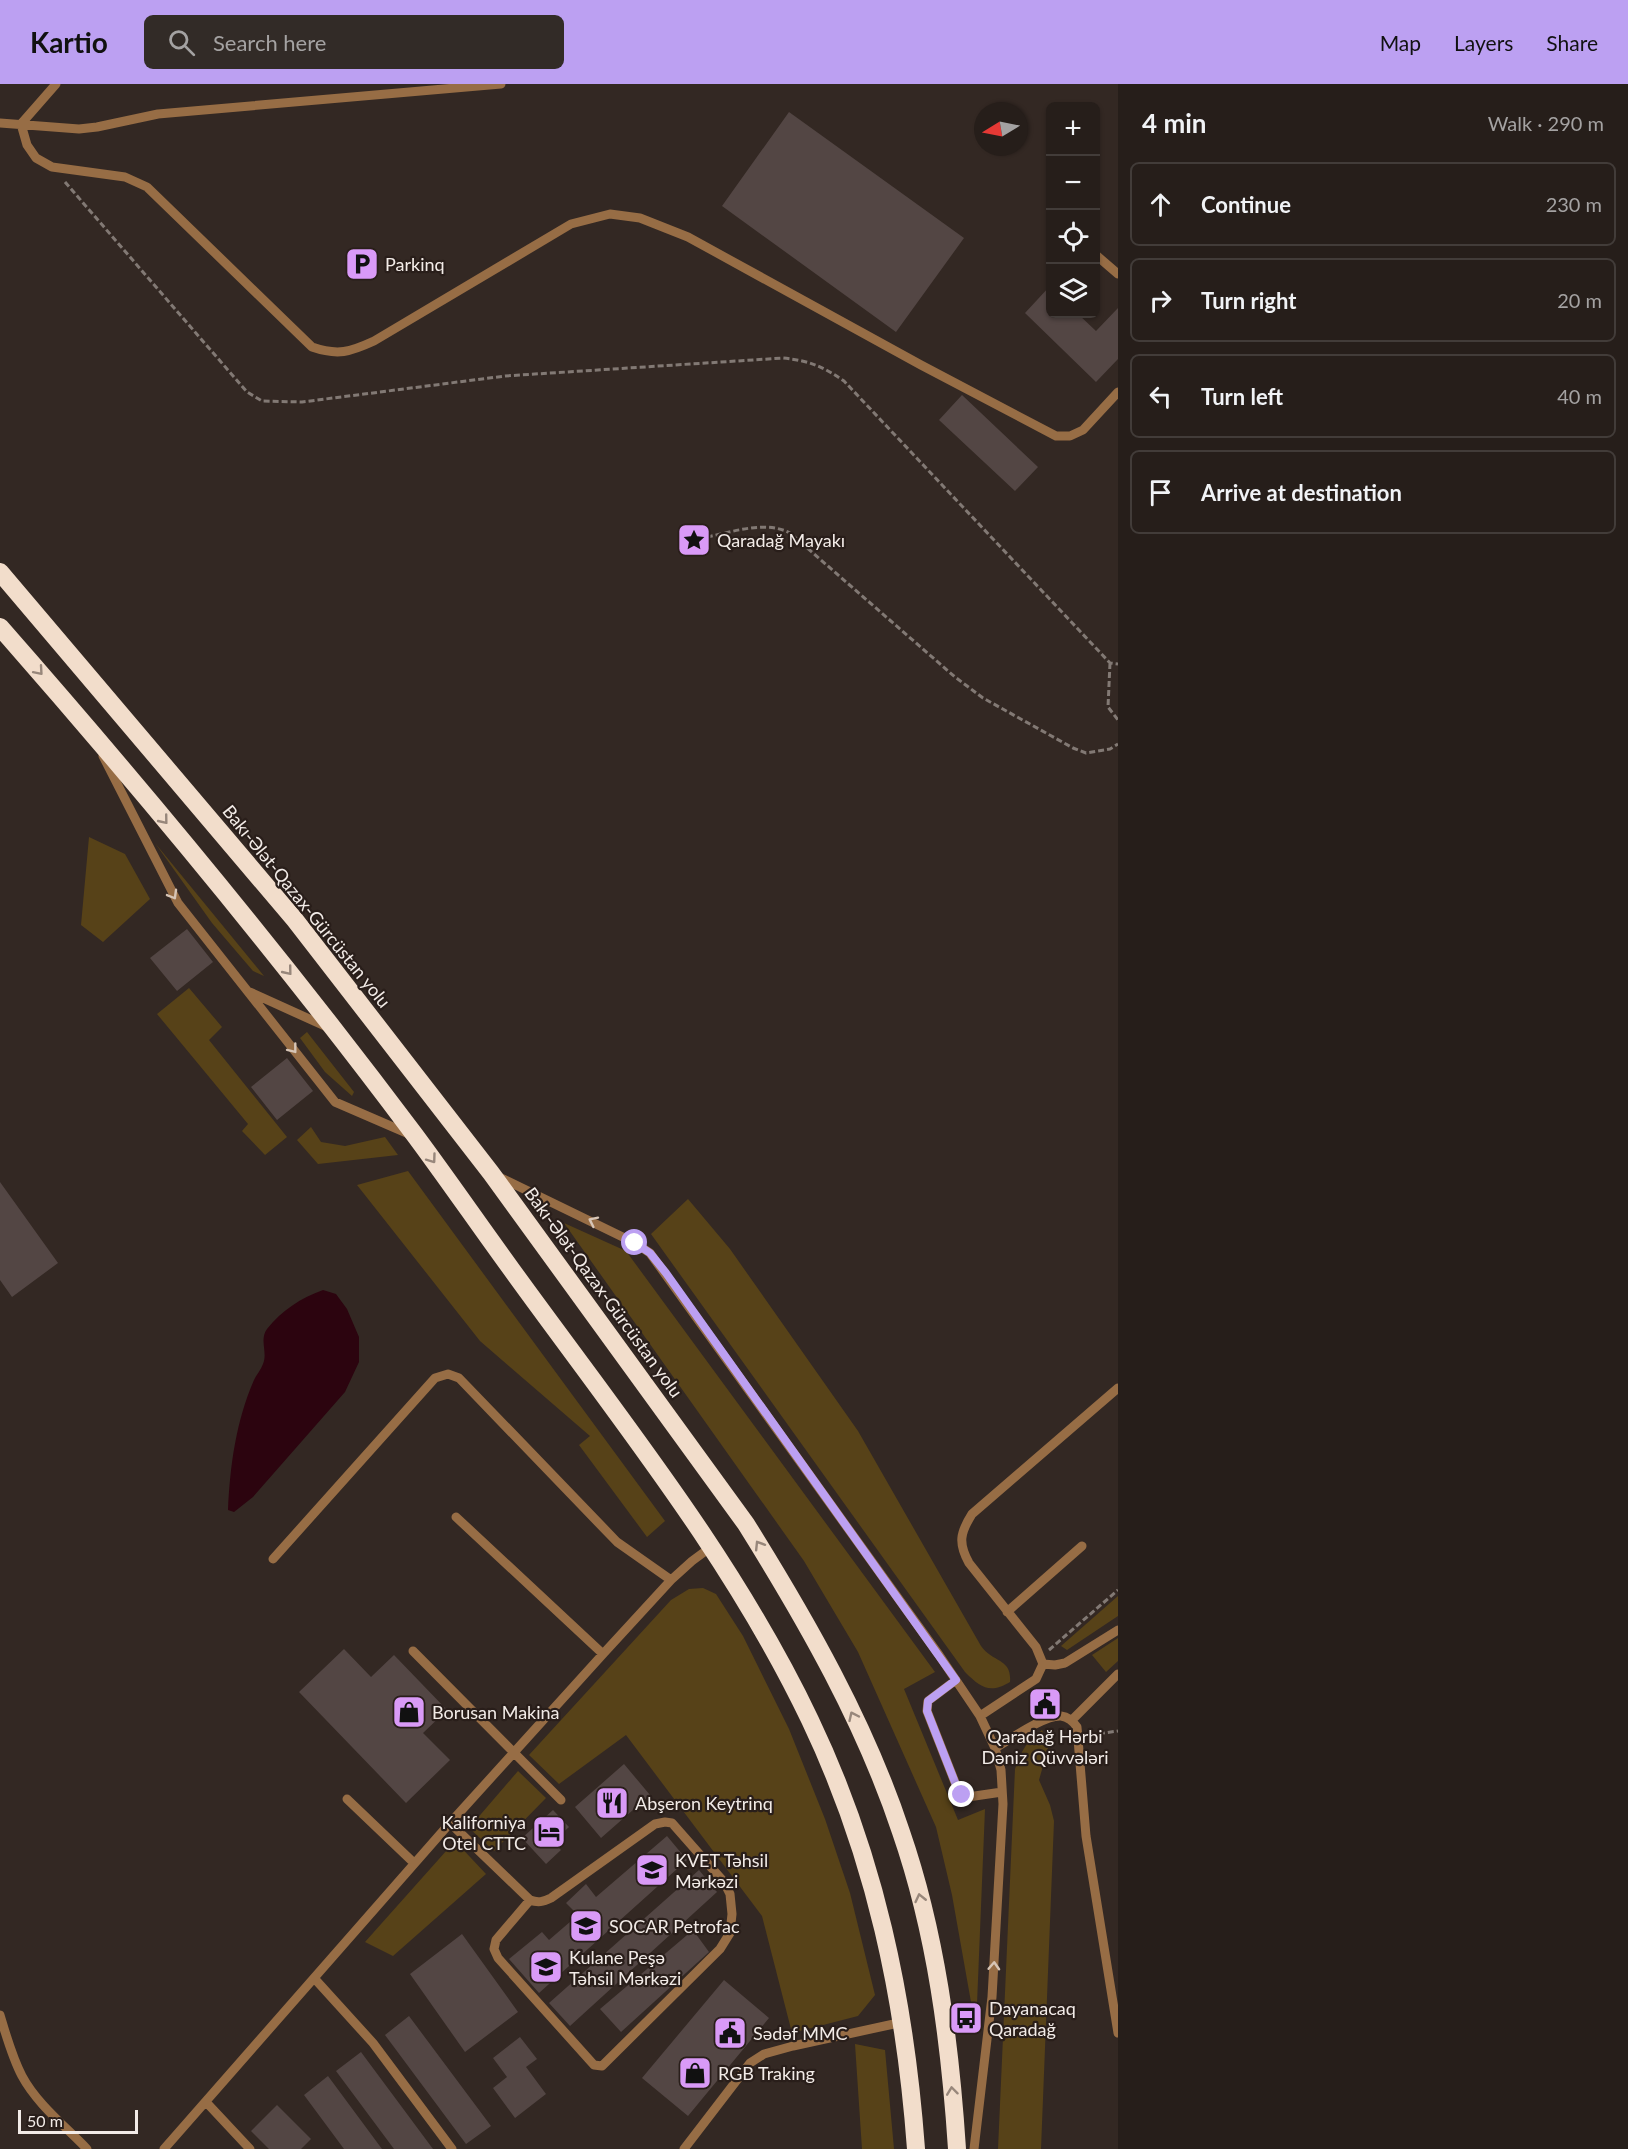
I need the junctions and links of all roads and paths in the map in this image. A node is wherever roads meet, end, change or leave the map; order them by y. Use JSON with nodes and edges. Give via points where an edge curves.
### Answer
{"nodes":[{"id":1,"x":501,"y":84,"type":"edge"},
{"id":2,"x":51,"y":86,"type":"edge"},
{"id":3,"x":395,"y":89,"type":"edge"},
{"id":4,"x":0,"y":123,"type":"edge"},
{"id":5,"x":21,"y":124,"type":"junction"},
{"id":6,"x":52,"y":167,"type":"junction"},
{"id":7,"x":1100,"y":259,"type":"edge"},
{"id":8,"x":1118,"y":274,"type":"edge"},
{"id":9,"x":1118,"y":392,"type":"edge"},
{"id":10,"x":707,"y":537,"type":"dead end"},
{"id":11,"x":0,"y":572,"type":"edge"},
{"id":12,"x":0,"y":627,"type":"edge"},
{"id":13,"x":1110,"y":663,"type":"junction"},
{"id":14,"x":1118,"y":664,"type":"edge"},
{"id":15,"x":1118,"y":720,"type":"edge"},
{"id":16,"x":90,"y":730,"type":"junction"},
{"id":17,"x":1118,"y":744,"type":"edge"},
{"id":18,"x":247,"y":991,"type":"junction"},
{"id":19,"x":336,"y":1032,"type":"junction"},
{"id":20,"x":416,"y":1137,"type":"junction"},
{"id":21,"x":491,"y":1173,"type":"junction"},
{"id":22,"x":1118,"y":1388,"type":"edge"},
{"id":23,"x":456,"y":1517,"type":"dead end"},
{"id":24,"x":1082,"y":1546,"type":"dead end"},
{"id":25,"x":711,"y":1547,"type":"junction"},
{"id":26,"x":273,"y":1559,"type":"dead end"},
{"id":27,"x":671,"y":1580,"type":"junction"},
{"id":28,"x":1118,"y":1590,"type":"edge"},
{"id":29,"x":1007,"y":1612,"type":"junction"},
{"id":30,"x":1118,"y":1630,"type":"edge"},
{"id":31,"x":413,"y":1651,"type":"dead end"},
{"id":32,"x":603,"y":1654,"type":"junction"},
{"id":33,"x":1042,"y":1660,"type":"junction"},
{"id":34,"x":1118,"y":1674,"type":"edge"},
{"id":35,"x":956,"y":1680,"type":"junction"},
{"id":36,"x":980,"y":1716,"type":"junction"},
{"id":37,"x":1072,"y":1720,"type":"junction"},
{"id":38,"x":1118,"y":1731,"type":"edge"},
{"id":39,"x":1079,"y":1737,"type":"junction"},
{"id":40,"x":995,"y":1748,"type":"junction"},
{"id":41,"x":513,"y":1754,"type":"junction"},
{"id":42,"x":1002,"y":1792,"type":"junction"},
{"id":43,"x":347,"y":1799,"type":"dead end"},
{"id":44,"x":561,"y":1800,"type":"dead end"},
{"id":45,"x":450,"y":1823,"type":"junction"},
{"id":46,"x":414,"y":1863,"type":"junction"},
{"id":47,"x":530,"y":1900,"type":"junction"},
{"id":48,"x":314,"y":1978,"type":"junction"},
{"id":49,"x":0,"y":2015,"type":"edge"},
{"id":50,"x":903,"y":2022,"type":"junction"},
{"id":51,"x":1118,"y":2033,"type":"edge"},
{"id":52,"x":206,"y":2102,"type":"junction"},
{"id":53,"x":87,"y":2149,"type":"edge"},
{"id":54,"x":164,"y":2149,"type":"edge"},
{"id":55,"x":250,"y":2149,"type":"edge"},
{"id":56,"x":452,"y":2149,"type":"edge"},
{"id":57,"x":684,"y":2149,"type":"edge"},
{"id":58,"x":916,"y":2149,"type":"edge"},
{"id":59,"x":957,"y":2149,"type":"edge"},
{"id":60,"x":974,"y":2149,"type":"edge"}],
"edges":[{"from":1,"to":3,"type":"lane"},
{"from":2,"to":5,"type":"lane"},
{"from":3,"to":5,"type":"lane","via":[[158,114],[79,129]]},
{"from":4,"to":5,"type":"lane"},
{"from":5,"to":6,"type":"lane","via":[[36,158]]},
{"from":6,"to":9,"type":"lane","via":[[125,177],[147,187],[312,347],[330,353],[353,351],[374,342],[571,224],[610,214],[640,218],[688,237],[1056,435],[1070,436],[1083,430]]},
{"from":6,"to":13,"type":"path","via":[[248,392],[262,401],[302,402],[505,376],[783,358],[824,367],[844,381]]},
{"from":7,"to":8,"type":"lane"},
{"from":10,"to":17,"type":"path","via":[[779,527],[983,698],[1086,753]]},
{"from":11,"to":21,"type":"highway","name":"Bakı-Ələt-Qazax-Gürcüstan yolu","via":[[295,920]]},
{"from":12,"to":16,"type":"highway","one_way":true},
{"from":13,"to":14,"type":"path"},
{"from":13,"to":15,"type":"path","via":[[1108,707]]},
{"from":16,"to":18,"type":"lane","one_way":true,"via":[[171,891]]},
{"from":16,"to":19,"type":"highway","one_way":true},
{"from":18,"to":19,"type":"lane"},
{"from":18,"to":20,"type":"lane","one_way":true,"via":[[335,1102]]},
{"from":19,"to":20,"type":"highway"},
{"from":20,"to":25,"type":"highway","one_way":true},
{"from":35,"to":21,"type":"lane","one_way":true,"via":[[650,1253]]},
{"from":59,"to":21,"type":"highway","name":"Bakı-Ələt-Qazax-Gürcüstan yolu","one_way":true,"via":[[943,2009],[919,1891],[878,1769],[787,1592],[746,1524]]},
{"from":22,"to":29,"type":"lane","via":[[972,1514],[963,1528],[964,1554]]},
{"from":23,"to":32,"type":"lane"},
{"from":24,"to":29,"type":"lane"},
{"from":25,"to":27,"type":"lane"},
{"from":25,"to":50,"type":"highway","via":[[804,1709],[839,1789],[877,1900]]},
{"from":26,"to":27,"type":"lane","via":[[435,1378],[448,1374],[459,1378],[617,1542]]},
{"from":27,"to":32,"type":"lane"},
{"from":28,"to":33,"type":"path"},
{"from":29,"to":33,"type":"lane"},
{"from":30,"to":33,"type":"lane","via":[[1065,1663],[1055,1665]]},
{"from":31,"to":41,"type":"lane"},
{"from":32,"to":41,"type":"lane"},
{"from":33,"to":36,"type":"lane","via":[[1036,1679]]},
{"from":34,"to":37,"type":"lane"},
{"from":35,"to":36,"type":"lane"},
{"from":35,"to":42,"type":"lane","via":[[928,1701],[927,1711],[958,1790],[968,1797]]},
{"from":36,"to":40,"type":"lane"},
{"from":37,"to":39,"type":"lane"},
{"from":37,"to":40,"type":"lane","via":[[1059,1716]]},
{"from":38,"to":39,"type":"path"},
{"from":39,"to":51,"type":"lane","via":[[1086,1836]]},
{"from":40,"to":42,"type":"lane"},
{"from":41,"to":44,"type":"lane"},
{"from":41,"to":45,"type":"lane"},
{"from":60,"to":42,"type":"lane","one_way":true,"via":[[992,1997]]},
{"from":43,"to":46,"type":"lane"},
{"from":45,"to":46,"type":"lane"},
{"from":45,"to":47,"type":"lane"},
{"from":46,"to":48,"type":"lane"},
{"from":47,"to":47,"type":"lane","via":[[545,1902],[655,1824],[672,1823],[724,1882],[730,1894],[730,1934],[720,1949],[602,2066],[594,2065],[494,1949],[496,1940]]},
{"from":48,"to":52,"type":"lane"},
{"from":48,"to":56,"type":"lane","via":[[373,2043]]},
{"from":49,"to":53,"type":"lane","via":[[22,2077]]},
{"from":50,"to":57,"type":"lane","via":[[756,2058]]},
{"from":50,"to":58,"type":"highway"},
{"from":52,"to":54,"type":"lane"},
{"from":52,"to":55,"type":"lane"}]}
